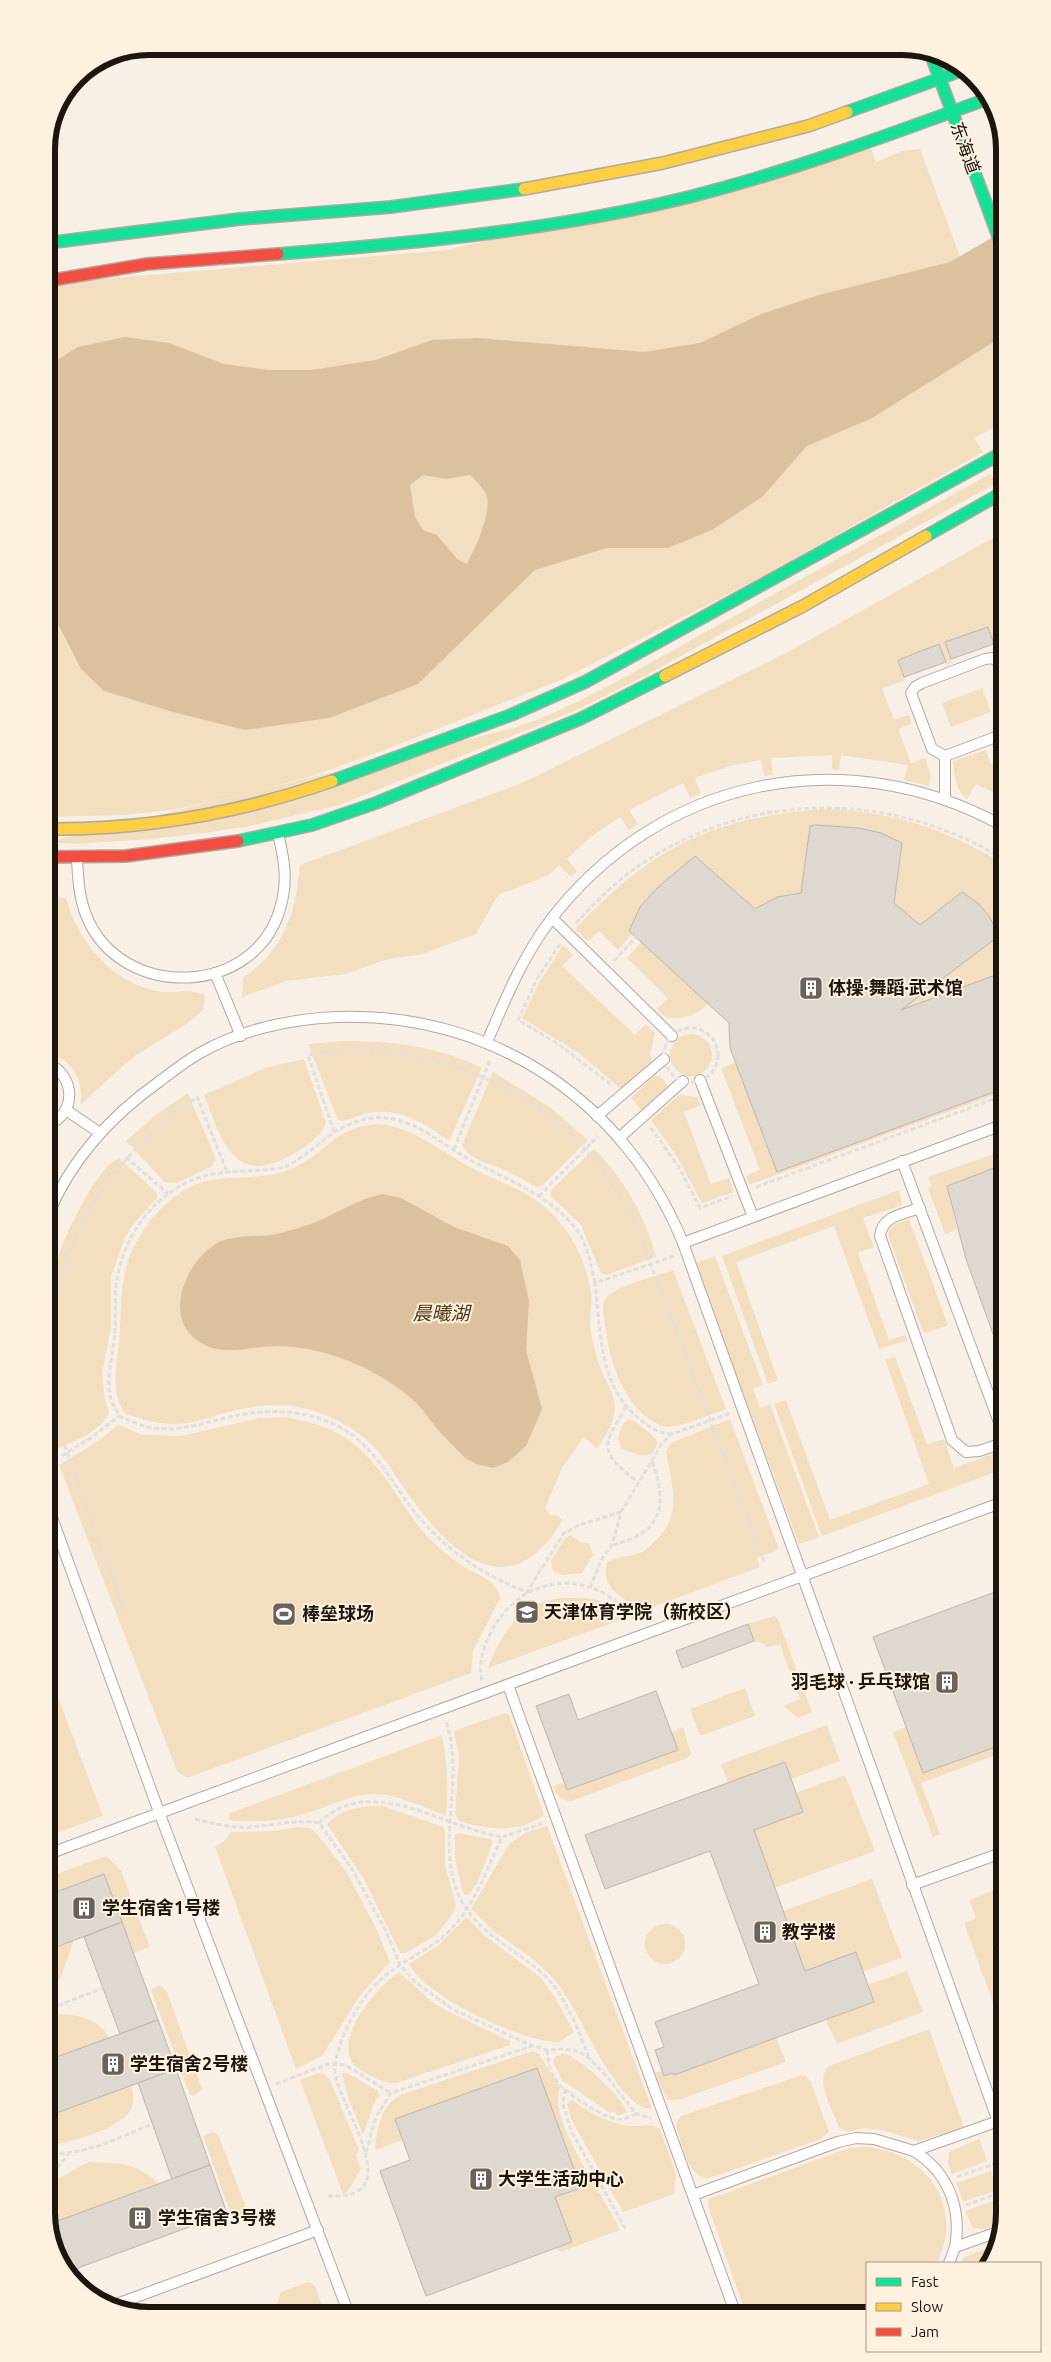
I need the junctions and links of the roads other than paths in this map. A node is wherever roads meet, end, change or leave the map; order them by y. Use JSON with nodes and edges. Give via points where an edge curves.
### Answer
{"nodes":[{"id":1,"x":933,"y":60,"type":"edge"},
{"id":2,"x":956,"y":72,"type":"edge"},
{"id":3,"x":939,"y":78,"type":"junction"},
{"id":4,"x":983,"y":102,"type":"edge"},
{"id":5,"x":952,"y":112,"type":"junction"},
{"id":6,"x":996,"y":230,"type":"edge"},
{"id":7,"x":55,"y":238,"type":"edge"},
{"id":8,"x":65,"y":240,"type":"junction"},
{"id":9,"x":55,"y":242,"type":"edge"},
{"id":10,"x":55,"y":280,"type":"edge"},
{"id":11,"x":996,"y":456,"type":"edge"},
{"id":12,"x":996,"y":496,"type":"edge"},
{"id":13,"x":996,"y":661,"type":"edge"},
{"id":14,"x":996,"y":737,"type":"edge"},
{"id":15,"x":945,"y":756,"type":"junction"},
{"id":16,"x":945,"y":800,"type":"junction"},
{"id":17,"x":996,"y":823,"type":"edge"},
{"id":18,"x":55,"y":829,"type":"edge"},
{"id":19,"x":278,"y":834,"type":"junction"},
{"id":20,"x":55,"y":857,"type":"edge"},
{"id":21,"x":77,"y":858,"type":"junction"},
{"id":22,"x":552,"y":918,"type":"junction"},
{"id":23,"x":215,"y":972,"type":"junction"},
{"id":24,"x":241,"y":1036,"type":"junction"},
{"id":25,"x":672,"y":1036,"type":"road end"},
{"id":26,"x":491,"y":1044,"type":"junction"},
{"id":27,"x":664,"y":1059,"type":"road end"},
{"id":28,"x":55,"y":1068,"type":"edge"},
{"id":29,"x":700,"y":1080,"type":"road end"},
{"id":30,"x":683,"y":1081,"type":"road end"},
{"id":31,"x":66,"y":1110,"type":"junction"},
{"id":32,"x":597,"y":1116,"type":"junction"},
{"id":33,"x":55,"y":1120,"type":"edge"},
{"id":34,"x":996,"y":1128,"type":"edge"},
{"id":35,"x":100,"y":1133,"type":"junction"},
{"id":36,"x":619,"y":1138,"type":"junction"},
{"id":37,"x":902,"y":1161,"type":"junction"},
{"id":38,"x":55,"y":1201,"type":"edge"},
{"id":39,"x":920,"y":1208,"type":"junction"},
{"id":40,"x":753,"y":1217,"type":"junction"},
{"id":41,"x":685,"y":1247,"type":"junction"},
{"id":42,"x":996,"y":1414,"type":"edge"},
{"id":43,"x":996,"y":1445,"type":"edge"},
{"id":44,"x":996,"y":1505,"type":"edge"},
{"id":45,"x":55,"y":1526,"type":"edge"},
{"id":46,"x":802,"y":1577,"type":"junction"},
{"id":47,"x":508,"y":1685,"type":"junction"},
{"id":48,"x":159,"y":1812,"type":"junction"},
{"id":49,"x":55,"y":1851,"type":"edge"},
{"id":50,"x":996,"y":1855,"type":"edge"},
{"id":51,"x":912,"y":1885,"type":"junction"},
{"id":52,"x":996,"y":2107,"type":"edge"},
{"id":53,"x":996,"y":2122,"type":"edge"},
{"id":54,"x":914,"y":2151,"type":"junction"},
{"id":55,"x":693,"y":2195,"type":"junction"},
{"id":56,"x":318,"y":2230,"type":"junction"},
{"id":57,"x":993,"y":2234,"type":"edge"},
{"id":58,"x":955,"y":2247,"type":"junction"},
{"id":59,"x":949,"y":2262,"type":"edge"},
{"id":60,"x":121,"y":2302,"type":"edge"},
{"id":61,"x":347,"y":2307,"type":"edge"},
{"id":62,"x":733,"y":2307,"type":"edge"}],
"edges":[{"from":1,"to":3,"type":"main road","name":"东海道"},
{"from":2,"to":3,"type":"main road"},
{"from":3,"to":5,"type":"main road","name":"东海道"},
{"from":3,"to":8,"type":"main road","via":[[808,126],[663,163],[532,188],[391,207],[240,219]]},
{"from":4,"to":5,"type":"main road"},
{"from":5,"to":6,"type":"main road","name":"东海道"},
{"from":5,"to":10,"type":"main road","via":[[848,149],[689,197],[559,222],[369,247],[130,266]]},
{"from":7,"to":8,"type":"main road"},
{"from":8,"to":9,"type":"main road"},
{"from":11,"to":18,"type":"main road","via":[[610,670],[560,696],[498,721],[309,789],[252,805],[171,821]]},
{"from":12,"to":19,"type":"main road","via":[[803,606],[580,719],[376,803]]},
{"from":13,"to":15,"type":"lane","via":[[985,659],[915,687],[911,693],[932,749]]},
{"from":14,"to":15,"type":"lane"},
{"from":15,"to":16,"type":"lane"},
{"from":16,"to":17,"type":"lane"},
{"from":16,"to":22,"type":"lane","via":[[880,783],[827,779],[770,785],[722,798],[674,815],[624,846],[594,871]]},
{"from":19,"to":21,"type":"main road","via":[[175,851]]},
{"from":19,"to":23,"type":"lane","via":[[284,859],[284,890],[274,924],[255,952]]},
{"from":20,"to":21,"type":"main road"},
{"from":21,"to":23,"type":"lane","via":[[81,901],[86,916],[112,951],[148,974],[166,978]]},
{"from":22,"to":25,"type":"lane"},
{"from":22,"to":26,"type":"lane","via":[[520,968]]},
{"from":23,"to":24,"type":"lane"},
{"from":24,"to":26,"type":"lane","via":[[288,1022],[369,1016],[427,1024]]},
{"from":24,"to":35,"type":"lane","via":[[201,1052],[132,1101]]},
{"from":26,"to":32,"type":"lane","via":[[562,1086]]},
{"from":27,"to":32,"type":"lane"},
{"from":28,"to":31,"type":"lane","via":[[69,1084]]},
{"from":29,"to":40,"type":"lane"},
{"from":30,"to":36,"type":"lane"},
{"from":31,"to":33,"type":"lane"},
{"from":31,"to":35,"type":"lane"},
{"from":32,"to":36,"type":"lane"},
{"from":34,"to":37,"type":"lane"},
{"from":35,"to":38,"type":"lane","via":[[75,1166]]},
{"from":36,"to":41,"type":"lane","via":[[653,1182]]},
{"from":37,"to":39,"type":"lane"},
{"from":37,"to":40,"type":"lane"},
{"from":39,"to":42,"type":"lane"},
{"from":39,"to":43,"type":"lane","via":[[885,1222],[880,1236],[956,1446],[966,1452]]},
{"from":40,"to":41,"type":"lane"},
{"from":41,"to":46,"type":"lane"},
{"from":44,"to":46,"type":"lane"},
{"from":45,"to":48,"type":"lane"},
{"from":46,"to":47,"type":"lane"},
{"from":46,"to":51,"type":"lane"},
{"from":47,"to":48,"type":"lane"},
{"from":47,"to":55,"type":"lane"},
{"from":48,"to":49,"type":"lane"},
{"from":48,"to":56,"type":"lane"},
{"from":50,"to":51,"type":"lane"},
{"from":51,"to":52,"type":"lane"},
{"from":53,"to":54,"type":"lane"},
{"from":54,"to":55,"type":"lane","via":[[874,2139],[856,2138]]},
{"from":54,"to":58,"type":"lane","via":[[926,2158],[945,2181],[956,2208],[958,2233]]},
{"from":55,"to":62,"type":"lane"},
{"from":56,"to":60,"type":"lane"},
{"from":56,"to":61,"type":"lane"},
{"from":57,"to":58,"type":"lane"},
{"from":58,"to":59,"type":"lane"}]}
